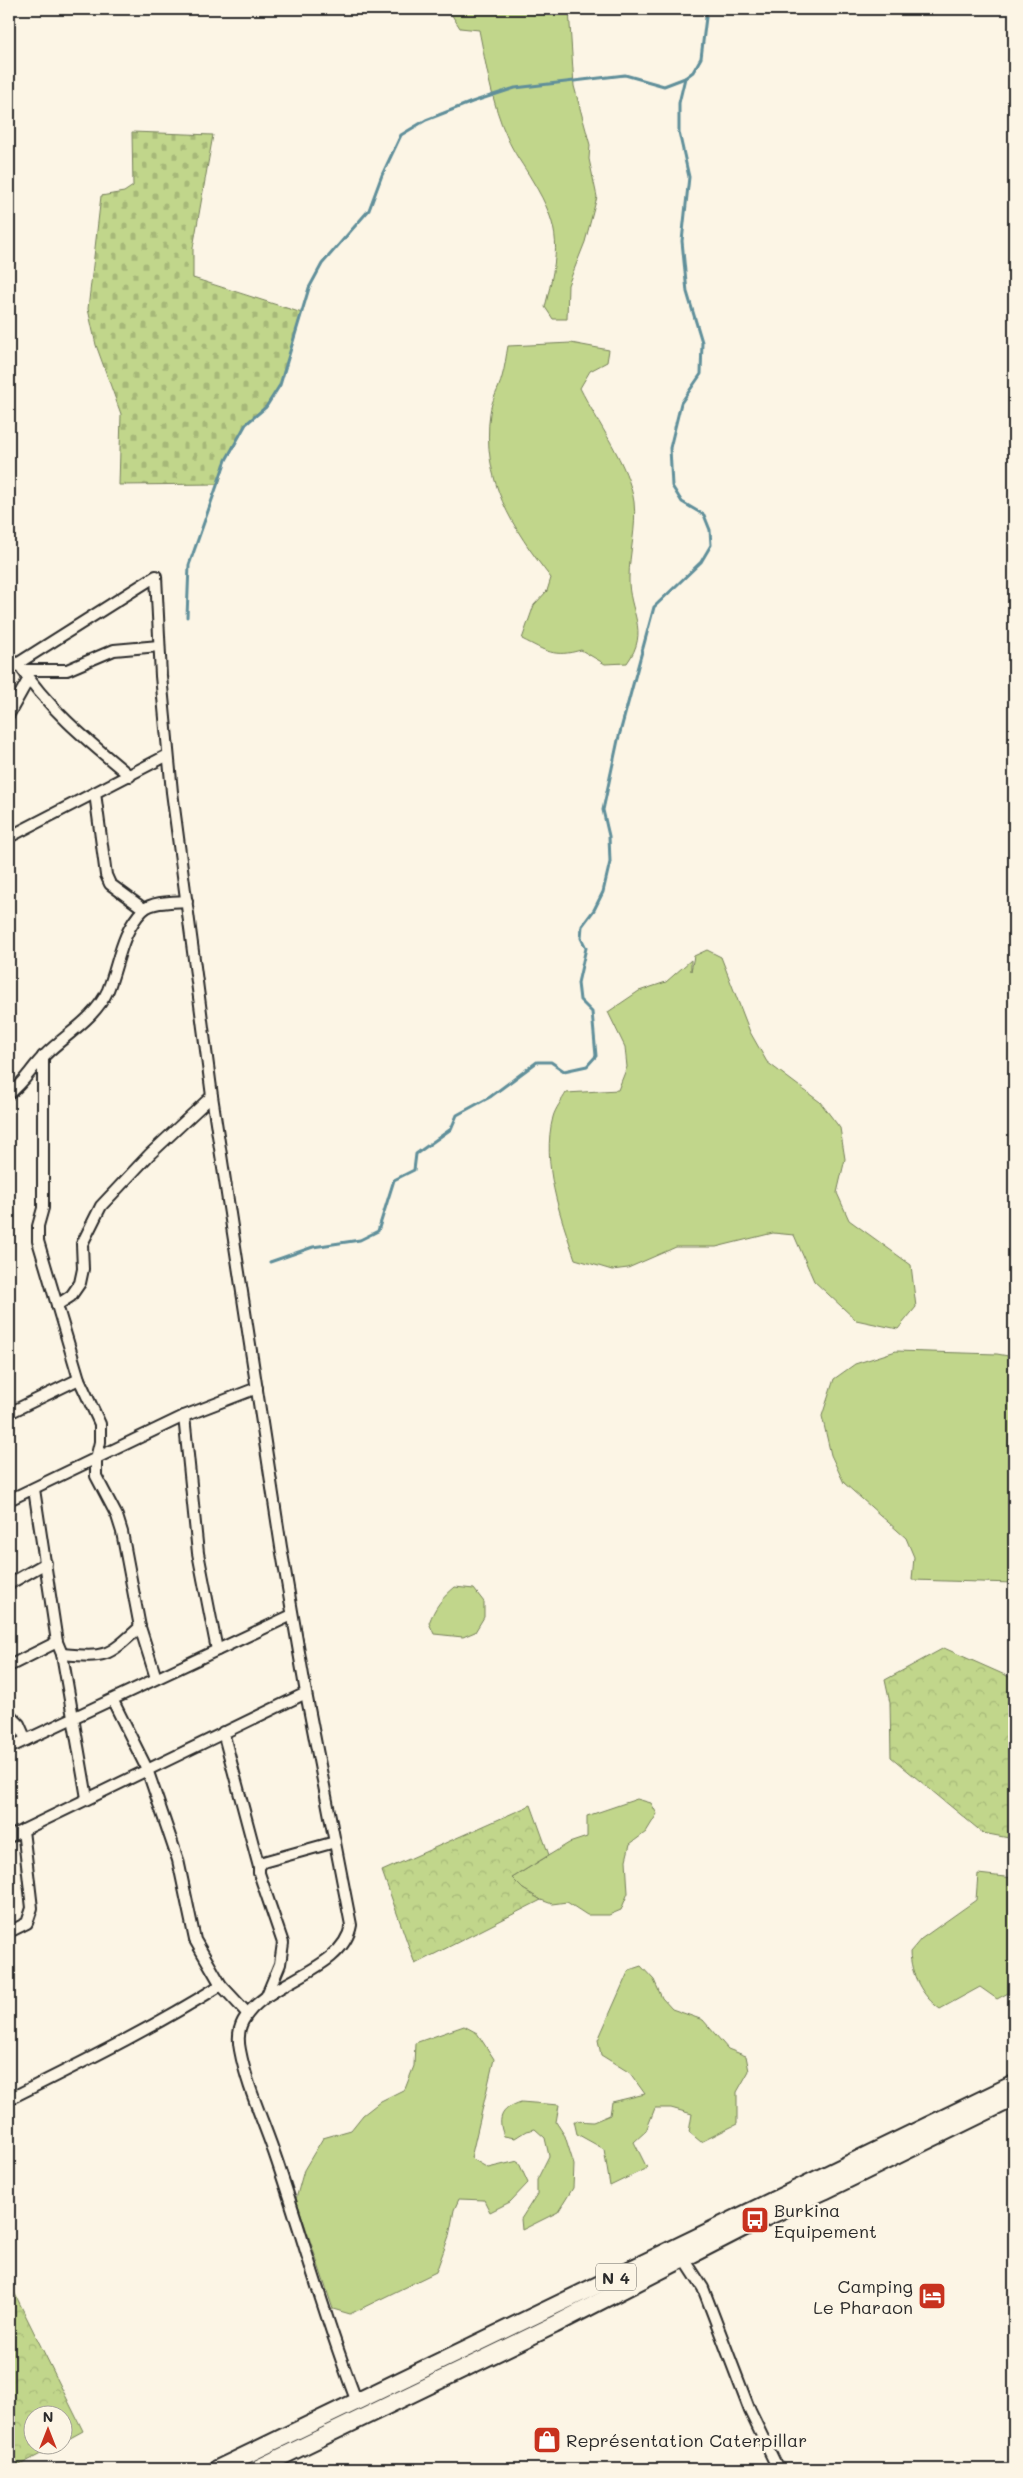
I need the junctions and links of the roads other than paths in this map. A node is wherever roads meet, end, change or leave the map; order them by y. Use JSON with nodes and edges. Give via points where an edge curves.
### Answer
{"nodes":[{"id":1,"x":159,"y":646,"type":"junction"},
{"id":2,"x":20,"y":667,"type":"junction"},
{"id":3,"x":9,"y":669,"type":"edge"},
{"id":4,"x":28,"y":680,"type":"junction"},
{"id":5,"x":9,"y":714,"type":"edge"},
{"id":6,"x":168,"y":756,"type":"junction"},
{"id":7,"x":130,"y":776,"type":"junction"},
{"id":8,"x":95,"y":793,"type":"junction"},
{"id":9,"x":9,"y":837,"type":"edge"},
{"id":10,"x":187,"y":901,"type":"junction"},
{"id":11,"x":144,"y":909,"type":"junction"},
{"id":12,"x":43,"y":1056,"type":"junction"},
{"id":13,"x":9,"y":1094,"type":"edge"},
{"id":14,"x":212,"y":1096,"type":"junction"},
{"id":15,"x":56,"y":1305,"type":"junction"},
{"id":16,"x":79,"y":1380,"type":"junction"},
{"id":17,"x":257,"y":1388,"type":"junction"},
{"id":18,"x":9,"y":1413,"type":"edge"},
{"id":19,"x":184,"y":1416,"type":"junction"},
{"id":20,"x":96,"y":1459,"type":"junction"},
{"id":21,"x":34,"y":1489,"type":"junction"},
{"id":22,"x":9,"y":1500,"type":"edge"},
{"id":23,"x":46,"y":1563,"type":"junction"},
{"id":24,"x":9,"y":1584,"type":"edge"},
{"id":25,"x":292,"y":1615,"type":"junction"},
{"id":26,"x":140,"y":1627,"type":"junction"},
{"id":27,"x":57,"y":1642,"type":"junction"},
{"id":28,"x":217,"y":1650,"type":"junction"},
{"id":29,"x":62,"y":1654,"type":"junction"},
{"id":30,"x":9,"y":1666,"type":"edge"},
{"id":31,"x":156,"y":1678,"type":"junction"},
{"id":32,"x":306,"y":1693,"type":"junction"},
{"id":33,"x":113,"y":1701,"type":"junction"},
{"id":34,"x":9,"y":1714,"type":"edge"},
{"id":35,"x":73,"y":1717,"type":"junction"},
{"id":36,"x":224,"y":1732,"type":"junction"},
{"id":37,"x":26,"y":1740,"type":"junction"},
{"id":38,"x":9,"y":1748,"type":"edge"},
{"id":39,"x":147,"y":1769,"type":"junction"},
{"id":40,"x":87,"y":1798,"type":"junction"},
{"id":41,"x":23,"y":1830,"type":"junction"},
{"id":42,"x":9,"y":1837,"type":"edge"},
{"id":43,"x":335,"y":1842,"type":"junction"},
{"id":44,"x":258,"y":1867,"type":"junction"},
{"id":45,"x":9,"y":1932,"type":"edge"},
{"id":46,"x":221,"y":1985,"type":"junction"},
{"id":47,"x":267,"y":1996,"type":"junction"},
{"id":48,"x":247,"y":2013,"type":"junction"},
{"id":49,"x":1014,"y":2084,"type":"edge"},
{"id":50,"x":1014,"y":2098,"type":"edge"},
{"id":51,"x":9,"y":2099,"type":"edge"},
{"id":52,"x":680,"y":2253,"type":"junction"},
{"id":53,"x":357,"y":2402,"type":"junction"},
{"id":54,"x":217,"y":2469,"type":"edge"},
{"id":55,"x":256,"y":2469,"type":"edge"},
{"id":56,"x":778,"y":2469,"type":"edge"}],
"edges":[{"from":1,"to":2,"type":"street","via":[[114,650],[67,670]]},
{"from":1,"to":2,"type":"street","via":[[156,576]]},
{"from":1,"to":6,"type":"street"},
{"from":2,"to":3,"type":"street"},
{"from":2,"to":4,"type":"street"},
{"from":4,"to":5,"type":"street"},
{"from":4,"to":7,"type":"street","via":[[44,699]]},
{"from":6,"to":7,"type":"street"},
{"from":6,"to":10,"type":"street"},
{"from":7,"to":8,"type":"street"},
{"from":8,"to":9,"type":"street"},
{"from":8,"to":11,"type":"street","via":[[106,875],[110,884]]},
{"from":10,"to":11,"type":"street","via":[[161,903]]},
{"from":10,"to":14,"type":"street"},
{"from":11,"to":12,"type":"street","via":[[129,929],[107,990],[90,1015]]},
{"from":12,"to":13,"type":"street"},
{"from":12,"to":15,"type":"street","via":[[43,1208],[37,1234]]},
{"from":14,"to":15,"type":"street","via":[[101,1206],[82,1244],[80,1283],[71,1296]]},
{"from":14,"to":17,"type":"street"},
{"from":15,"to":16,"type":"street"},
{"from":16,"to":18,"type":"street"},
{"from":16,"to":20,"type":"street","via":[[100,1424]]},
{"from":17,"to":19,"type":"street"},
{"from":17,"to":25,"type":"street"},
{"from":19,"to":20,"type":"street"},
{"from":19,"to":28,"type":"street","via":[[198,1553]]},
{"from":20,"to":21,"type":"street"},
{"from":20,"to":26,"type":"street","via":[[98,1484],[117,1516],[122,1532]]},
{"from":21,"to":22,"type":"street"},
{"from":21,"to":23,"type":"street"},
{"from":23,"to":24,"type":"street"},
{"from":23,"to":27,"type":"street"},
{"from":25,"to":28,"type":"street"},
{"from":25,"to":32,"type":"street"},
{"from":26,"to":29,"type":"street","via":[[106,1654]]},
{"from":26,"to":31,"type":"street"},
{"from":27,"to":29,"type":"street"},
{"from":27,"to":30,"type":"street"},
{"from":28,"to":31,"type":"street"},
{"from":29,"to":35,"type":"street"},
{"from":31,"to":33,"type":"street"},
{"from":32,"to":36,"type":"street"},
{"from":32,"to":43,"type":"street"},
{"from":33,"to":35,"type":"street"},
{"from":33,"to":39,"type":"street"},
{"from":34,"to":37,"type":"street","via":[[19,1724]]},
{"from":35,"to":37,"type":"street"},
{"from":35,"to":40,"type":"street"},
{"from":36,"to":39,"type":"street"},
{"from":36,"to":44,"type":"street"},
{"from":37,"to":38,"type":"street"},
{"from":39,"to":40,"type":"street"},
{"from":39,"to":46,"type":"street","via":[[184,1876],[195,1940]]},
{"from":40,"to":41,"type":"street"},
{"from":41,"to":42,"type":"street"},
{"from":41,"to":45,"type":"street","via":[[32,1908],[27,1923]]},
{"from":43,"to":44,"type":"street","via":[[263,1862]]},
{"from":43,"to":47,"type":"street","via":[[349,1908],[351,1925],[347,1939],[314,1968]]},
{"from":44,"to":47,"type":"street","via":[[283,1943],[275,1982]]},
{"from":46,"to":48,"type":"street"},
{"from":46,"to":51,"type":"street","via":[[150,2028]]},
{"from":47,"to":48,"type":"street"},
{"from":48,"to":53,"type":"street","via":[[238,2036],[245,2074]]},
{"from":49,"to":52,"type":"highway","number":"N 4"},
{"from":50,"to":52,"type":"highway","number":"N 4","via":[[824,2191]]},
{"from":52,"to":53,"type":"highway","number":"N 4"},
{"from":52,"to":55,"type":"highway","number":"N 4","via":[[554,2325]]},
{"from":52,"to":56,"type":"street","via":[[703,2288],[750,2411]]},
{"from":53,"to":54,"type":"highway","number":"N 4"}]}
